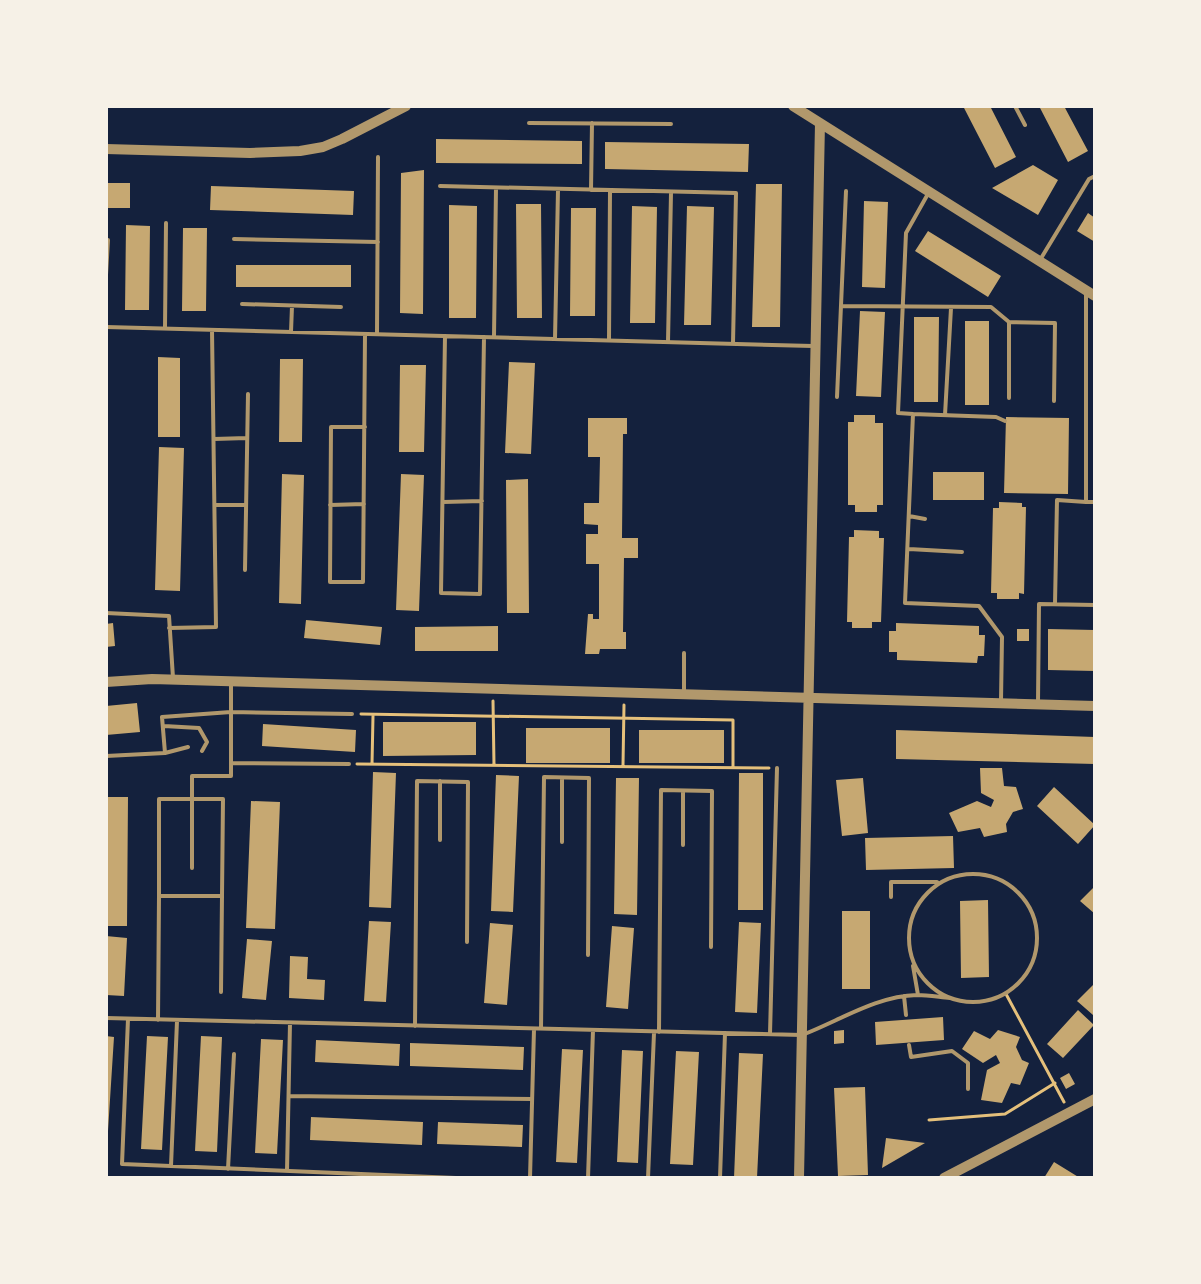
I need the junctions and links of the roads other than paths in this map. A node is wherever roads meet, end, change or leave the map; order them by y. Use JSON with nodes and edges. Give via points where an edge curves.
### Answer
{"nodes":[{"id":1,"x":406,"y":106,"type":"edge"},
{"id":2,"x":793,"y":106,"type":"edge"},
{"id":3,"x":1015,"y":106,"type":"edge"},
{"id":4,"x":529,"y":123,"type":"dead end"},
{"id":5,"x":592,"y":123,"type":"junction"},
{"id":6,"x":820,"y":123,"type":"junction"},
{"id":7,"x":671,"y":124,"type":"dead end"},
{"id":8,"x":1025,"y":125,"type":"dead end"},
{"id":9,"x":106,"y":149,"type":"edge"},
{"id":10,"x":378,"y":157,"type":"dead end"},
{"id":11,"x":1095,"y":176,"type":"edge"},
{"id":12,"x":1089,"y":179,"type":"junction"},
{"id":13,"x":1095,"y":183,"type":"edge"},
{"id":14,"x":440,"y":186,"type":"dead end"},
{"id":15,"x":496,"y":187,"type":"junction"},
{"id":16,"x":558,"y":189,"type":"junction"},
{"id":17,"x":591,"y":190,"type":"junction"},
{"id":18,"x":610,"y":190,"type":"junction"},
{"id":19,"x":846,"y":191,"type":"dead end"},
{"id":20,"x":671,"y":192,"type":"junction"},
{"id":21,"x":930,"y":192,"type":"junction"},
{"id":22,"x":166,"y":223,"type":"dead end"},
{"id":23,"x":234,"y":239,"type":"dead end"},
{"id":24,"x":106,"y":240,"type":"edge"},
{"id":25,"x":378,"y":242,"type":"junction"},
{"id":26,"x":1040,"y":260,"type":"junction"},
{"id":27,"x":106,"y":275,"type":"edge"},
{"id":28,"x":1091,"y":294,"type":"edge"},
{"id":29,"x":242,"y":304,"type":"dead end"},
{"id":30,"x":292,"y":306,"type":"junction"},
{"id":31,"x":841,"y":306,"type":"junction"},
{"id":32,"x":341,"y":307,"type":"dead end"},
{"id":33,"x":903,"y":308,"type":"junction"},
{"id":34,"x":951,"y":308,"type":"junction"},
{"id":35,"x":1009,"y":322,"type":"junction"},
{"id":36,"x":106,"y":327,"type":"edge"},
{"id":37,"x":165,"y":328,"type":"junction"},
{"id":38,"x":212,"y":330,"type":"junction"},
{"id":39,"x":291,"y":332,"type":"junction"},
{"id":40,"x":365,"y":334,"type":"junction"},
{"id":41,"x":377,"y":334,"type":"junction"},
{"id":42,"x":445,"y":336,"type":"junction"},
{"id":43,"x":484,"y":337,"type":"junction"},
{"id":44,"x":494,"y":337,"type":"junction"},
{"id":45,"x":555,"y":339,"type":"junction"},
{"id":46,"x":609,"y":340,"type":"junction"},
{"id":47,"x":668,"y":342,"type":"junction"},
{"id":48,"x":733,"y":344,"type":"junction"},
{"id":49,"x":816,"y":346,"type":"junction"},
{"id":50,"x":248,"y":394,"type":"dead end"},
{"id":51,"x":837,"y":397,"type":"dead end"},
{"id":52,"x":1009,"y":398,"type":"dead end"},
{"id":53,"x":1054,"y":401,"type":"dead end"},
{"id":54,"x":913,"y":414,"type":"junction"},
{"id":55,"x":945,"y":415,"type":"junction"},
{"id":56,"x":1005,"y":421,"type":"dead end"},
{"id":57,"x":365,"y":427,"type":"junction"},
{"id":58,"x":248,"y":438,"type":"junction"},
{"id":59,"x":214,"y":439,"type":"junction"},
{"id":60,"x":482,"y":501,"type":"junction"},
{"id":61,"x":443,"y":502,"type":"junction"},
{"id":62,"x":1086,"y":502,"type":"junction"},
{"id":63,"x":1095,"y":502,"type":"edge"},
{"id":64,"x":364,"y":504,"type":"junction"},
{"id":65,"x":215,"y":505,"type":"junction"},
{"id":66,"x":246,"y":505,"type":"junction"},
{"id":67,"x":330,"y":505,"type":"junction"},
{"id":68,"x":909,"y":516,"type":"junction"},
{"id":69,"x":925,"y":519,"type":"dead end"},
{"id":70,"x":907,"y":548,"type":"junction"},
{"id":71,"x":962,"y":552,"type":"dead end"},
{"id":72,"x":245,"y":570,"type":"dead end"},
{"id":73,"x":1055,"y":604,"type":"junction"},
{"id":74,"x":1095,"y":605,"type":"edge"},
{"id":75,"x":106,"y":613,"type":"edge"},
{"id":76,"x":169,"y":628,"type":"junction"},
{"id":77,"x":684,"y":653,"type":"dead end"},
{"id":78,"x":173,"y":680,"type":"junction"},
{"id":79,"x":106,"y":682,"type":"edge"},
{"id":80,"x":231,"y":682,"type":"junction"},
{"id":81,"x":684,"y":695,"type":"junction"},
{"id":82,"x":809,"y":698,"type":"junction"},
{"id":83,"x":1001,"y":703,"type":"junction"},
{"id":84,"x":1038,"y":704,"type":"junction"},
{"id":85,"x":1095,"y":706,"type":"edge"},
{"id":86,"x":231,"y":712,"type":"junction"},
{"id":87,"x":352,"y":714,"type":"road end"},
{"id":88,"x":163,"y":726,"type":"junction"},
{"id":89,"x":188,"y":747,"type":"dead end"},
{"id":90,"x":202,"y":751,"type":"dead end"},
{"id":91,"x":165,"y":753,"type":"junction"},
{"id":92,"x":106,"y":756,"type":"edge"},
{"id":93,"x":231,"y":763,"type":"junction"},
{"id":94,"x":349,"y":764,"type":"road end"},
{"id":95,"x":777,"y":768,"type":"road end"},
{"id":96,"x":562,"y":778,"type":"junction"},
{"id":97,"x":440,"y":781,"type":"junction"},
{"id":98,"x":683,"y":790,"type":"junction"},
{"id":99,"x":192,"y":799,"type":"junction"},
{"id":100,"x":440,"y":840,"type":"dead end"},
{"id":101,"x":562,"y":842,"type":"dead end"},
{"id":102,"x":683,"y":845,"type":"dead end"},
{"id":103,"x":192,"y":868,"type":"dead end"},
{"id":104,"x":939,"y":882,"type":"junction"},
{"id":105,"x":159,"y":896,"type":"junction"},
{"id":106,"x":222,"y":896,"type":"junction"},
{"id":107,"x":891,"y":897,"type":"dead end"},
{"id":108,"x":467,"y":942,"type":"dead end"},
{"id":109,"x":909,"y":946,"type":"junction"},
{"id":110,"x":711,"y":947,"type":"dead end"},
{"id":111,"x":588,"y":955,"type":"dead end"},
{"id":112,"x":221,"y":992,"type":"dead end"},
{"id":113,"x":918,"y":995,"type":"junction"},
{"id":114,"x":904,"y":996,"type":"junction"},
{"id":115,"x":950,"y":998,"type":"junction"},
{"id":116,"x":906,"y":1015,"type":"dead end"},
{"id":117,"x":106,"y":1018,"type":"edge"},
{"id":118,"x":128,"y":1019,"type":"junction"},
{"id":119,"x":158,"y":1020,"type":"junction"},
{"id":120,"x":177,"y":1020,"type":"junction"},
{"id":121,"x":290,"y":1023,"type":"junction"},
{"id":122,"x":415,"y":1026,"type":"junction"},
{"id":123,"x":534,"y":1029,"type":"junction"},
{"id":124,"x":541,"y":1029,"type":"junction"},
{"id":125,"x":593,"y":1030,"type":"junction"},
{"id":126,"x":656,"y":1032,"type":"junction"},
{"id":127,"x":725,"y":1033,"type":"junction"},
{"id":128,"x":770,"y":1034,"type":"junction"},
{"id":129,"x":802,"y":1035,"type":"junction"},
{"id":130,"x":909,"y":1045,"type":"dead end"},
{"id":131,"x":234,"y":1054,"type":"dead end"},
{"id":132,"x":968,"y":1089,"type":"dead end"},
{"id":133,"x":289,"y":1096,"type":"junction"},
{"id":134,"x":532,"y":1099,"type":"junction"},
{"id":135,"x":1095,"y":1099,"type":"edge"},
{"id":136,"x":171,"y":1166,"type":"junction"},
{"id":137,"x":228,"y":1169,"type":"junction"},
{"id":138,"x":287,"y":1171,"type":"junction"},
{"id":139,"x":371,"y":1176,"type":"edge"},
{"id":140,"x":456,"y":1178,"type":"edge"},
{"id":141,"x":530,"y":1178,"type":"edge"},
{"id":142,"x":588,"y":1178,"type":"edge"},
{"id":143,"x":648,"y":1178,"type":"edge"},
{"id":144,"x":720,"y":1178,"type":"edge"},
{"id":145,"x":799,"y":1178,"type":"edge"},
{"id":146,"x":944,"y":1178,"type":"edge"}],
"edges":[{"from":1,"to":9,"type":"street","via":[[342,139],[300,151]]},
{"from":2,"to":6,"type":"street"},
{"from":3,"to":8,"type":"lane"},
{"from":4,"to":5,"type":"lane"},
{"from":5,"to":7,"type":"lane"},
{"from":5,"to":17,"type":"lane"},
{"from":6,"to":21,"type":"street"},
{"from":6,"to":49,"type":"street"},
{"from":10,"to":25,"type":"lane"},
{"from":11,"to":12,"type":"lane"},
{"from":12,"to":13,"type":"lane"},
{"from":12,"to":26,"type":"lane"},
{"from":14,"to":15,"type":"lane"},
{"from":15,"to":16,"type":"lane"},
{"from":15,"to":44,"type":"lane"},
{"from":16,"to":17,"type":"lane"},
{"from":16,"to":45,"type":"lane"},
{"from":17,"to":18,"type":"lane"},
{"from":18,"to":20,"type":"lane"},
{"from":18,"to":46,"type":"lane"},
{"from":19,"to":31,"type":"lane"},
{"from":20,"to":47,"type":"lane"},
{"from":20,"to":48,"type":"lane","via":[[736,193]]},
{"from":21,"to":26,"type":"street"},
{"from":21,"to":33,"type":"lane","via":[[906,233]]},
{"from":22,"to":37,"type":"lane"},
{"from":23,"to":25,"type":"lane"},
{"from":24,"to":27,"type":"lane"},
{"from":25,"to":41,"type":"lane"},
{"from":26,"to":28,"type":"street"},
{"from":28,"to":62,"type":"lane"},
{"from":29,"to":30,"type":"lane"},
{"from":30,"to":32,"type":"lane"},
{"from":30,"to":39,"type":"lane"},
{"from":31,"to":33,"type":"lane"},
{"from":31,"to":51,"type":"lane"},
{"from":33,"to":34,"type":"lane"},
{"from":33,"to":54,"type":"lane","via":[[898,413]]},
{"from":34,"to":35,"type":"lane","via":[[991,307]]},
{"from":34,"to":55,"type":"lane"},
{"from":35,"to":52,"type":"lane"},
{"from":35,"to":53,"type":"lane","via":[[1055,323]]},
{"from":36,"to":37,"type":"lane"},
{"from":37,"to":38,"type":"lane"},
{"from":38,"to":39,"type":"lane"},
{"from":38,"to":59,"type":"lane"},
{"from":39,"to":40,"type":"lane"},
{"from":40,"to":41,"type":"lane"},
{"from":40,"to":57,"type":"lane"},
{"from":41,"to":42,"type":"lane"},
{"from":42,"to":43,"type":"lane"},
{"from":42,"to":61,"type":"lane"},
{"from":43,"to":44,"type":"lane"},
{"from":43,"to":60,"type":"lane"},
{"from":44,"to":45,"type":"lane"},
{"from":45,"to":46,"type":"lane"},
{"from":46,"to":47,"type":"lane"},
{"from":47,"to":48,"type":"lane"},
{"from":48,"to":49,"type":"lane"},
{"from":49,"to":82,"type":"street"},
{"from":50,"to":58,"type":"lane"},
{"from":54,"to":55,"type":"lane"},
{"from":54,"to":68,"type":"lane"},
{"from":55,"to":56,"type":"lane"},
{"from":57,"to":64,"type":"lane"},
{"from":57,"to":67,"type":"lane","via":[[331,427]]},
{"from":58,"to":59,"type":"lane"},
{"from":58,"to":66,"type":"lane"},
{"from":59,"to":65,"type":"lane"},
{"from":60,"to":61,"type":"lane"},
{"from":60,"to":61,"type":"lane","via":[[480,594],[441,593]]},
{"from":62,"to":63,"type":"lane"},
{"from":62,"to":73,"type":"lane","via":[[1057,500]]},
{"from":64,"to":67,"type":"lane"},
{"from":64,"to":67,"type":"lane","via":[[363,582],[330,582]]},
{"from":65,"to":66,"type":"lane"},
{"from":65,"to":76,"type":"lane","via":[[216,627]]},
{"from":66,"to":72,"type":"lane"},
{"from":68,"to":69,"type":"lane"},
{"from":68,"to":70,"type":"lane"},
{"from":70,"to":71,"type":"lane"},
{"from":70,"to":83,"type":"lane","via":[[905,603],[979,606],[1002,637]]},
{"from":73,"to":74,"type":"lane"},
{"from":73,"to":84,"type":"lane","via":[[1039,604]]},
{"from":75,"to":76,"type":"lane","via":[[169,616]]},
{"from":76,"to":78,"type":"lane"},
{"from":77,"to":81,"type":"lane"},
{"from":78,"to":79,"type":"street"},
{"from":78,"to":80,"type":"street"},
{"from":80,"to":81,"type":"street"},
{"from":80,"to":86,"type":"lane"},
{"from":81,"to":82,"type":"street"},
{"from":82,"to":83,"type":"street"},
{"from":82,"to":129,"type":"street"},
{"from":83,"to":84,"type":"street"},
{"from":84,"to":85,"type":"street"},
{"from":86,"to":87,"type":"lane"},
{"from":86,"to":88,"type":"lane","via":[[162,717]]},
{"from":86,"to":93,"type":"lane"},
{"from":88,"to":90,"type":"lane","via":[[199,728],[207,742]]},
{"from":88,"to":91,"type":"lane"},
{"from":89,"to":91,"type":"lane"},
{"from":91,"to":92,"type":"lane"},
{"from":93,"to":94,"type":"lane"},
{"from":93,"to":99,"type":"lane","via":[[231,776],[192,776]]},
{"from":95,"to":128,"type":"lane"},
{"from":96,"to":101,"type":"lane"},
{"from":96,"to":111,"type":"lane","via":[[589,778]]},
{"from":96,"to":124,"type":"lane","via":[[544,777]]},
{"from":97,"to":100,"type":"lane"},
{"from":97,"to":108,"type":"lane","via":[[468,782]]},
{"from":97,"to":122,"type":"lane","via":[[417,781]]},
{"from":98,"to":102,"type":"lane"},
{"from":98,"to":110,"type":"lane","via":[[712,791]]},
{"from":98,"to":126,"type":"lane","via":[[661,790]]},
{"from":99,"to":103,"type":"lane"},
{"from":99,"to":105,"type":"lane","via":[[159,799]]},
{"from":99,"to":106,"type":"lane","via":[[223,799]]},
{"from":104,"to":107,"type":"lane","via":[[891,882]]},
{"from":104,"to":109,"type":"lane","via":[[915,910]]},
{"from":104,"to":115,"type":"lane","via":[[978,873],[998,878],[1028,904],[1038,943],[1023,980],[1006,994],[969,1003]]},
{"from":105,"to":106,"type":"lane"},
{"from":105,"to":119,"type":"lane"},
{"from":106,"to":112,"type":"lane"},
{"from":109,"to":113,"type":"lane"},
{"from":109,"to":115,"type":"lane","via":[[922,978]]},
{"from":113,"to":114,"type":"lane"},
{"from":113,"to":115,"type":"lane"},
{"from":114,"to":116,"type":"lane"},
{"from":114,"to":129,"type":"lane","via":[[858,1009]]},
{"from":117,"to":118,"type":"lane"},
{"from":118,"to":119,"type":"lane"},
{"from":118,"to":136,"type":"lane","via":[[122,1164]]},
{"from":119,"to":120,"type":"lane"},
{"from":120,"to":121,"type":"lane"},
{"from":120,"to":136,"type":"lane"},
{"from":121,"to":122,"type":"lane"},
{"from":121,"to":133,"type":"lane"},
{"from":122,"to":123,"type":"lane"},
{"from":123,"to":124,"type":"lane"},
{"from":123,"to":134,"type":"lane"},
{"from":124,"to":125,"type":"lane"},
{"from":125,"to":126,"type":"lane"},
{"from":125,"to":142,"type":"lane"},
{"from":126,"to":127,"type":"lane"},
{"from":126,"to":143,"type":"lane"},
{"from":127,"to":128,"type":"lane"},
{"from":127,"to":144,"type":"lane"},
{"from":128,"to":129,"type":"lane"},
{"from":129,"to":145,"type":"street"},
{"from":130,"to":132,"type":"lane","via":[[911,1057],[952,1051],[968,1063]]},
{"from":131,"to":137,"type":"lane"},
{"from":133,"to":134,"type":"lane"},
{"from":133,"to":138,"type":"lane"},
{"from":134,"to":141,"type":"lane"},
{"from":135,"to":146,"type":"street"},
{"from":136,"to":137,"type":"lane"},
{"from":137,"to":138,"type":"lane"},
{"from":138,"to":139,"type":"lane"},
{"from":139,"to":140,"type":"lane"}]}
